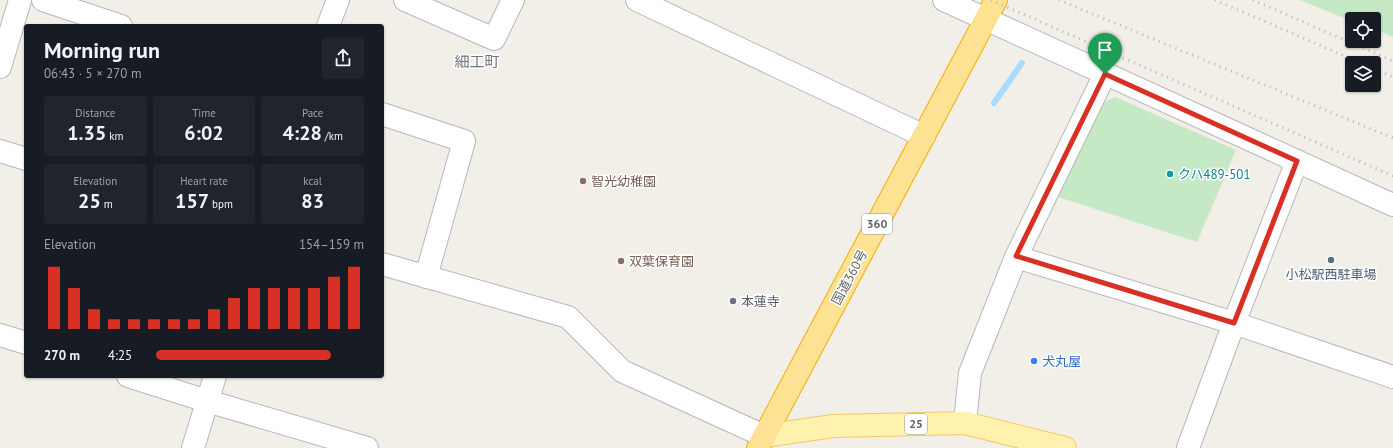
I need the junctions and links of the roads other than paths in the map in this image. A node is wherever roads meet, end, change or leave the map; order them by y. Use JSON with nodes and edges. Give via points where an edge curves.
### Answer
{"nodes":[{"id":1,"x":20,"y":0,"type":"edge"},
{"id":2,"x":43,"y":0,"type":"edge"},
{"id":3,"x":338,"y":0,"type":"edge"},
{"id":4,"x":405,"y":0,"type":"edge"},
{"id":5,"x":513,"y":0,"type":"edge"},
{"id":6,"x":637,"y":0,"type":"edge"},
{"id":7,"x":944,"y":0,"type":"edge"},
{"id":8,"x":991,"y":9,"type":"edge"},
{"id":9,"x":115,"y":24,"type":"edge"},
{"id":10,"x":329,"y":24,"type":"edge"},
{"id":11,"x":0,"y":67,"type":"edge"},
{"id":12,"x":1105,"y":74,"type":"junction"},
{"id":13,"x":384,"y":115,"type":"edge"},
{"id":14,"x":924,"y":136,"type":"junction"},
{"id":15,"x":0,"y":151,"type":"edge"},
{"id":16,"x":24,"y":158,"type":"edge"},
{"id":17,"x":1297,"y":161,"type":"junction"},
{"id":18,"x":1393,"y":206,"type":"edge"},
{"id":19,"x":1016,"y":256,"type":"junction"},
{"id":20,"x":384,"y":265,"type":"edge"},
{"id":21,"x":426,"y":277,"type":"junction"},
{"id":22,"x":1234,"y":323,"type":"junction"},
{"id":23,"x":0,"y":335,"type":"edge"},
{"id":24,"x":24,"y":342,"type":"edge"},
{"id":25,"x":1393,"y":377,"type":"edge"},
{"id":26,"x":134,"y":378,"type":"edge"},
{"id":27,"x":213,"y":378,"type":"edge"},
{"id":28,"x":207,"y":401,"type":"junction"},
{"id":29,"x":965,"y":423,"type":"junction"},
{"id":30,"x":761,"y":442,"type":"edge"},
{"id":31,"x":193,"y":448,"type":"edge"},
{"id":32,"x":367,"y":448,"type":"edge"},
{"id":33,"x":1065,"y":448,"type":"edge"},
{"id":34,"x":1188,"y":448,"type":"edge"}],
"edges":[{"from":1,"to":11,"type":"street"},
{"from":2,"to":9,"type":"street"},
{"from":3,"to":10,"type":"street"},
{"from":4,"to":5,"type":"street","via":[[494,39]]},
{"from":6,"to":14,"type":"street"},
{"from":7,"to":8,"type":"street"},
{"from":8,"to":12,"type":"street"},
{"from":8,"to":14,"type":"highway","name":"国道360号","number":"360"},
{"from":12,"to":17,"type":"street"},
{"from":12,"to":19,"type":"street"},
{"from":13,"to":21,"type":"street","via":[[464,141]]},
{"from":14,"to":30,"type":"highway","name":"国道360号","number":"360"},
{"from":15,"to":16,"type":"street"},
{"from":17,"to":18,"type":"street"},
{"from":17,"to":22,"type":"street"},
{"from":19,"to":22,"type":"street"},
{"from":19,"to":29,"type":"street","via":[[970,373]]},
{"from":20,"to":21,"type":"street"},
{"from":21,"to":30,"type":"street","via":[[568,317],[622,371]]},
{"from":22,"to":25,"type":"street"},
{"from":22,"to":34,"type":"street"},
{"from":23,"to":24,"type":"street"},
{"from":26,"to":28,"type":"street"},
{"from":27,"to":28,"type":"street"},
{"from":28,"to":31,"type":"street"},
{"from":28,"to":32,"type":"street"},
{"from":29,"to":30,"type":"main road","number":"25","via":[[833,426]]},
{"from":29,"to":33,"type":"main road","number":"25"}]}
